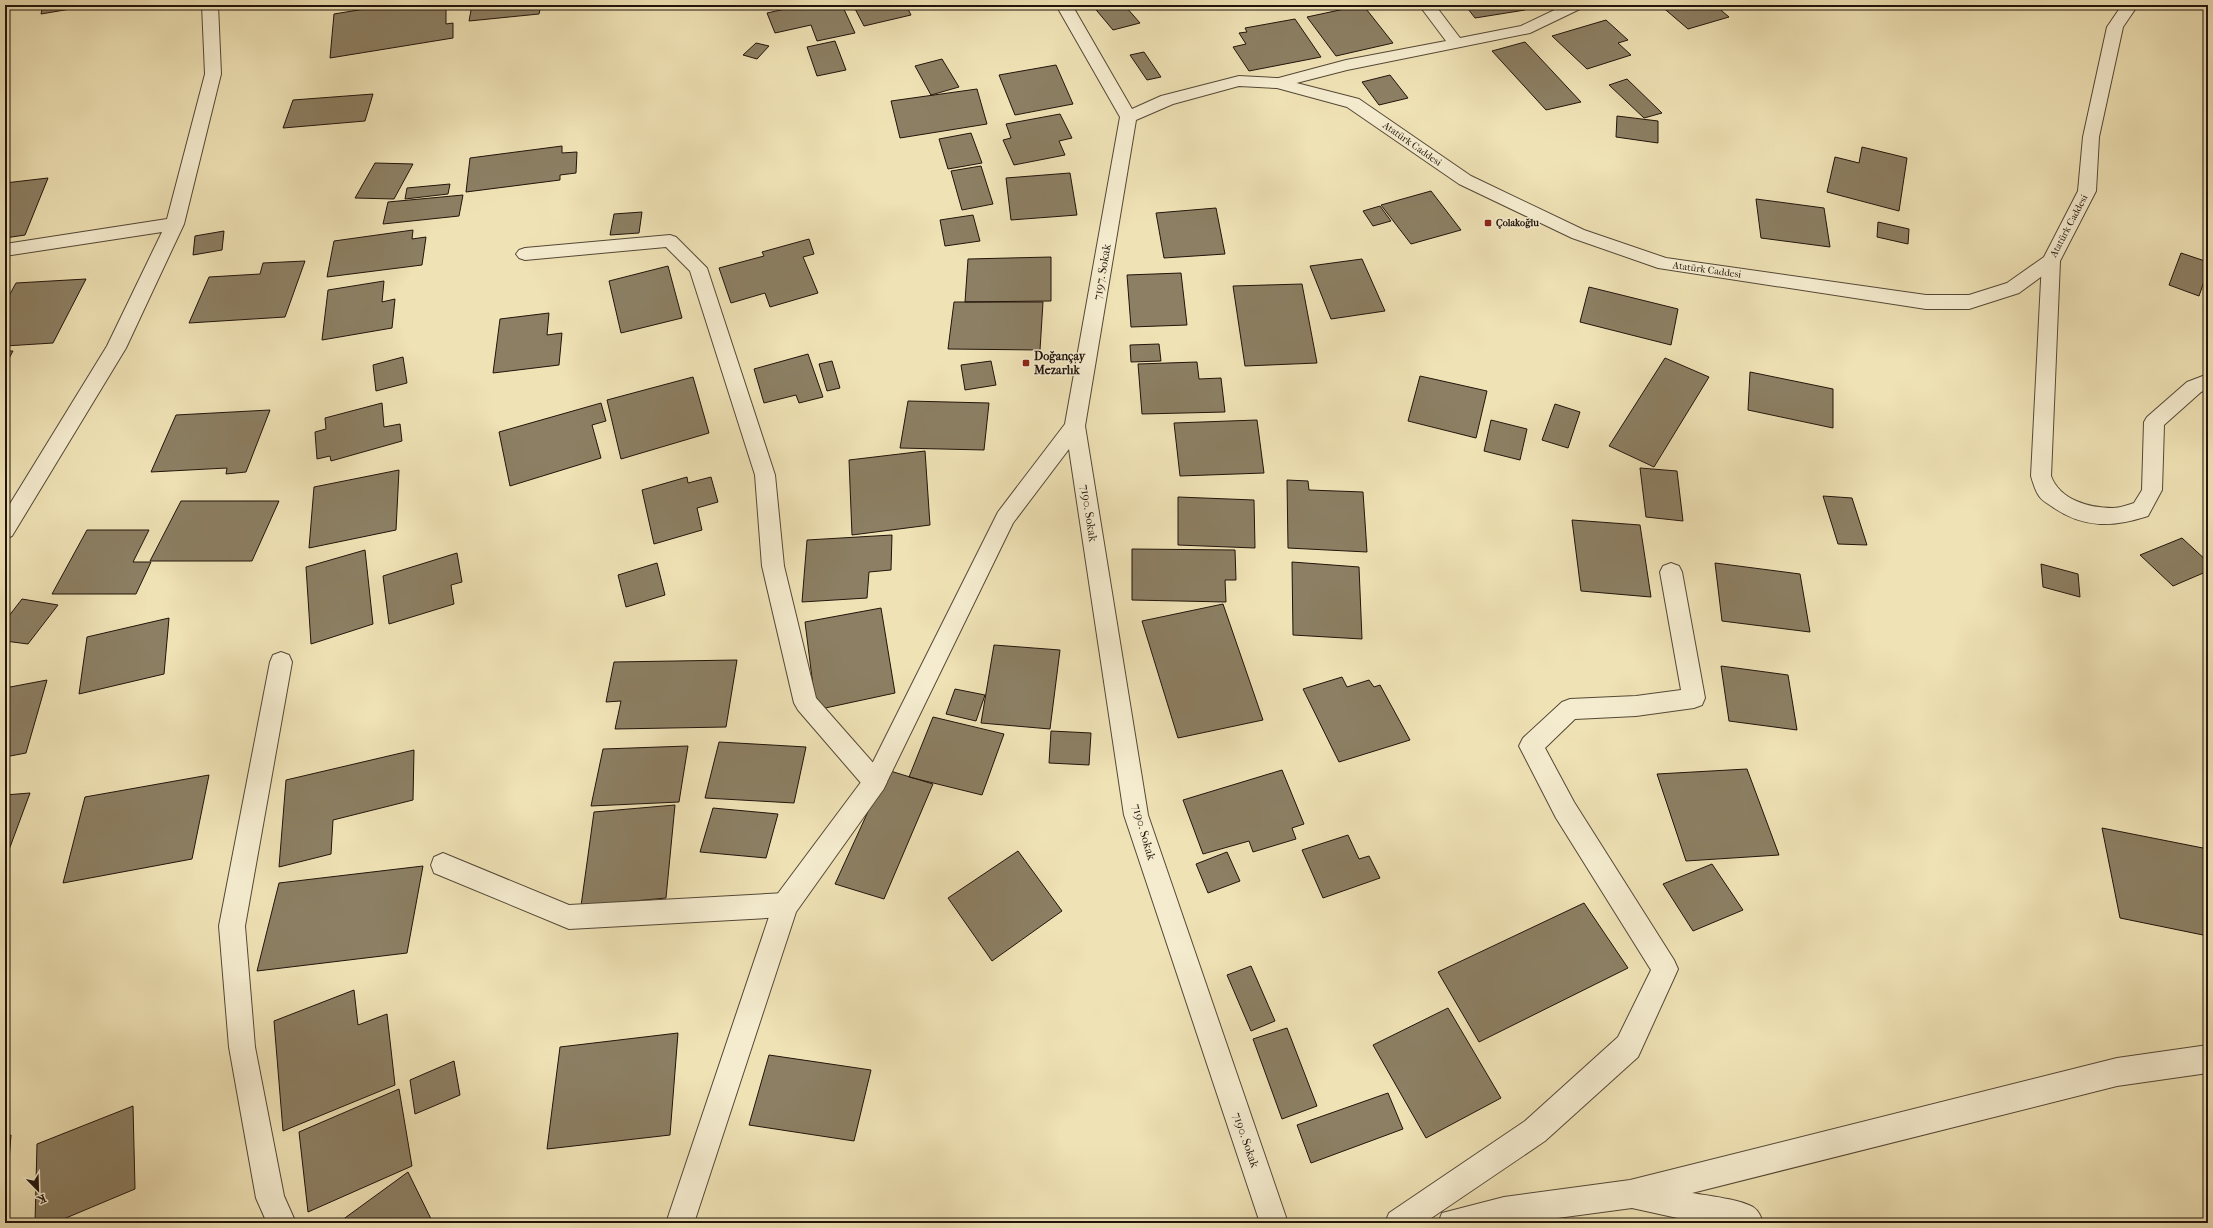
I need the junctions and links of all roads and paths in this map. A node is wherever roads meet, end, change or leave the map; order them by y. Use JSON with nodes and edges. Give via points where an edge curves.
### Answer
{"nodes":[{"id":1,"x":210,"y":5,"type":"edge"},
{"id":2,"x":1064,"y":5,"type":"edge"},
{"id":3,"x":1427,"y":5,"type":"edge"},
{"id":4,"x":1577,"y":5,"type":"edge"},
{"id":5,"x":2130,"y":5,"type":"edge"},
{"id":6,"x":1456,"y":43,"type":"junction"},
{"id":7,"x":1277,"y":83,"type":"junction"},
{"id":8,"x":1128,"y":117,"type":"junction"},
{"id":9,"x":175,"y":224,"type":"junction"},
{"id":10,"x":5,"y":250,"type":"edge"},
{"id":11,"x":525,"y":254,"type":"dead end"},
{"id":12,"x":2051,"y":261,"type":"junction"},
{"id":13,"x":2208,"y":382,"type":"edge"},
{"id":14,"x":1075,"y":426,"type":"junction"},
{"id":15,"x":15,"y":497,"type":"edge"},
{"id":16,"x":5,"y":530,"type":"edge"},
{"id":17,"x":1671,"y":572,"type":"dead end"},
{"id":18,"x":281,"y":662,"type":"dead end"},
{"id":19,"x":875,"y":782,"type":"junction"},
{"id":20,"x":443,"y":865,"type":"dead end"},
{"id":21,"x":785,"y":905,"type":"junction"},
{"id":22,"x":2208,"y":1059,"type":"edge"},
{"id":23,"x":1630,"y":1194,"type":"junction"},
{"id":24,"x":282,"y":1223,"type":"edge"},
{"id":25,"x":680,"y":1223,"type":"edge"},
{"id":26,"x":1274,"y":1223,"type":"edge"},
{"id":27,"x":1399,"y":1223,"type":"edge"},
{"id":28,"x":1452,"y":1223,"type":"edge"},
{"id":29,"x":1749,"y":1223,"type":"edge"}],
"edges":[{"from":1,"to":9,"type":"street","via":[[213,74]]},
{"from":2,"to":8,"type":"street"},
{"from":3,"to":6,"type":"street"},
{"from":4,"to":6,"type":"street","via":[[1525,30]]},
{"from":5,"to":12,"type":"street","name":"Atatürk Caddesi","via":[[2115,27],[2091,137],[2087,191]]},
{"from":6,"to":7,"type":"street","via":[[1346,65]]},
{"from":7,"to":8,"type":"street","name":"Atatürk Caddesi","via":[[1239,81],[1167,100]]},
{"from":7,"to":12,"type":"street","name":"Atatürk Caddesi","via":[[1353,103],[1465,180],[1578,234],[1664,264],[1926,302],[1969,302],[2013,288]]},
{"from":8,"to":14,"type":"street","name":"7197. Sokak"},
{"from":9,"to":10,"type":"street"},
{"from":9,"to":15,"type":"street","via":[[116,348]]},
{"from":11,"to":19,"type":"street","via":[[670,241],[698,268],[765,475],[773,566],[806,702]]},
{"from":12,"to":13,"type":"street","via":[[2041,476],[2047,492],[2076,512],[2114,517],[2141,510],[2152,490],[2154,422],[2194,387]]},
{"from":14,"to":19,"type":"street","via":[[1005,518]]},
{"from":14,"to":26,"type":"street","name":"7190. Sokak","via":[[1136,816]]},
{"from":15,"to":16,"type":"street"},
{"from":17,"to":27,"type":"street","via":[[1694,698],[1636,706],[1570,709],[1531,746],[1565,810],[1665,968],[1628,1047],[1535,1131]]},
{"from":18,"to":24,"type":"street","via":[[232,926],[242,1047],[270,1198]]},
{"from":19,"to":21,"type":"street"},
{"from":20,"to":21,"type":"street","via":[[569,917]]},
{"from":21,"to":25,"type":"street"},
{"from":22,"to":23,"type":"street","via":[[2117,1072]]},
{"from":23,"to":28,"type":"street","via":[[1504,1211]]},
{"from":23,"to":29,"type":"street","via":[[1744,1218]]}]}
